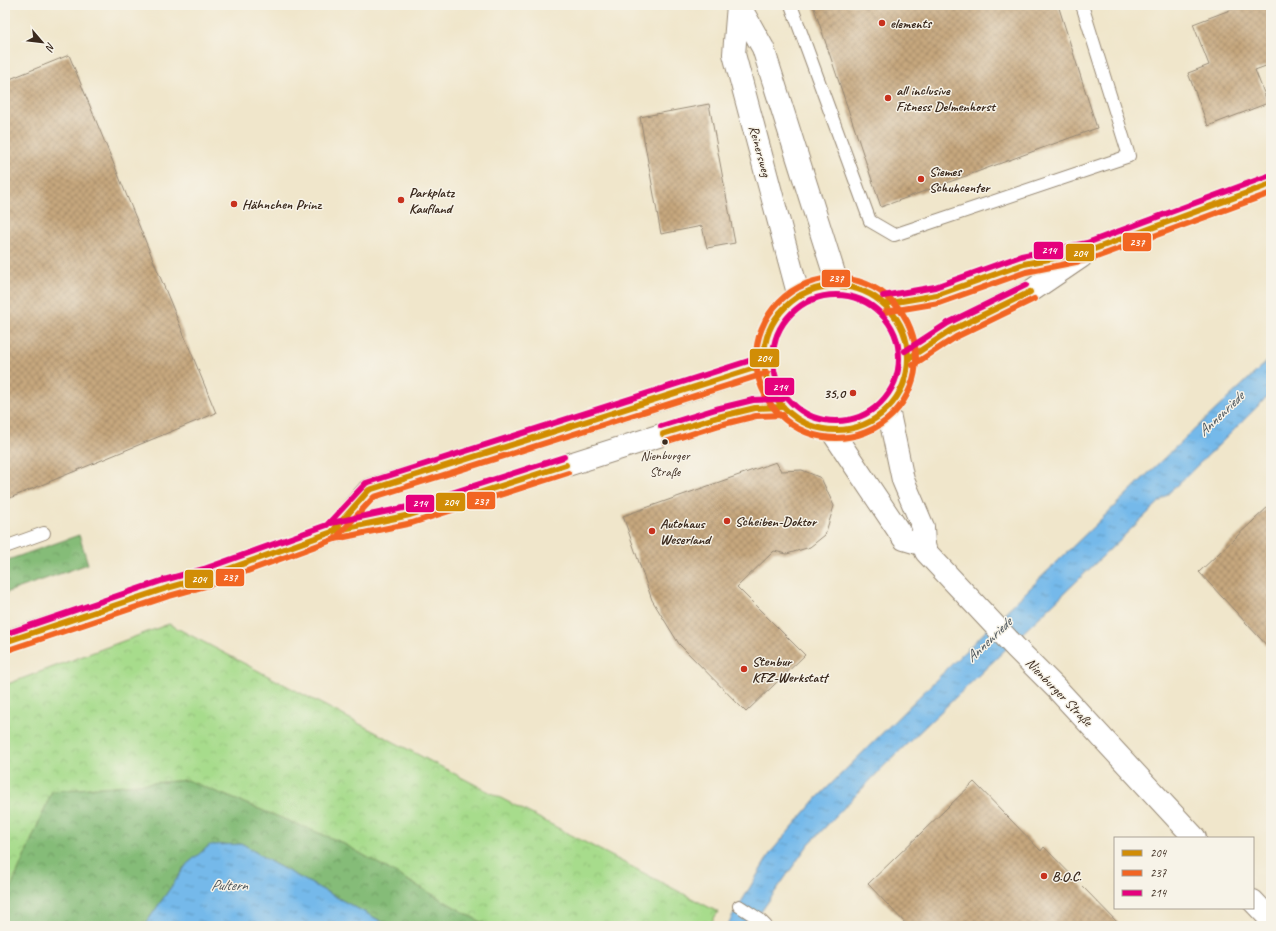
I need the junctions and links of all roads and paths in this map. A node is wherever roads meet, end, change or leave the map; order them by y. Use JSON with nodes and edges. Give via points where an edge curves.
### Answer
{"nodes":[{"id":1,"x":738,"y":5,"type":"edge"},
{"id":2,"x":791,"y":5,"type":"edge"},
{"id":3,"x":1082,"y":5,"type":"edge"},
{"id":4,"x":1271,"y":184,"type":"edge"},
{"id":5,"x":1089,"y":251,"type":"junction"},
{"id":6,"x":838,"y":286,"type":"junction"},
{"id":7,"x":799,"y":297,"type":"junction"},
{"id":8,"x":884,"y":304,"type":"junction"},
{"id":9,"x":909,"y":358,"type":"junction"},
{"id":10,"x":764,"y":365,"type":"junction"},
{"id":11,"x":783,"y":407,"type":"junction"},
{"id":12,"x":888,"y":409,"type":"junction"},
{"id":13,"x":831,"y":430,"type":"junction"},
{"id":14,"x":332,"y":532,"type":"junction"},
{"id":15,"x":44,"y":533,"type":"dead end"},
{"id":16,"x":924,"y":546,"type":"junction"},
{"id":17,"x":5,"y":547,"type":"edge"},
{"id":18,"x":5,"y":642,"type":"edge"},
{"id":19,"x":1194,"y":837,"type":"edge"},
{"id":20,"x":1254,"y":902,"type":"edge"},
{"id":21,"x":739,"y":906,"type":"dead end"},
{"id":22,"x":1271,"y":920,"type":"edge"},
{"id":23,"x":762,"y":923,"type":"edge"}],
"edges":[{"from":1,"to":6,"type":"main road","name":"Reinersweg","via":[[763,48]]},
{"from":1,"to":7,"type":"main road","name":"Reinersweg","via":[[734,54]]},
{"from":2,"to":3,"type":"lane","via":[[870,221],[894,235],[1129,156]]},
{"from":4,"to":5,"type":"main road"},
{"from":5,"to":8,"type":"main road","via":[[1024,264],[937,295]]},
{"from":5,"to":9,"type":"main road","via":[[1031,291],[952,330]]},
{"from":6,"to":7,"type":"main road"},
{"from":6,"to":8,"type":"main road","via":[[863,290]]},
{"from":7,"to":10,"type":"main road","via":[[783,309],[772,326],[765,345]]},
{"from":8,"to":9,"type":"main road","via":[[903,331]]},
{"from":9,"to":12,"type":"main road","via":[[903,385]]},
{"from":10,"to":11,"type":"main road","via":[[774,394]]},
{"from":10,"to":14,"type":"main road","via":[[369,490]]},
{"from":11,"to":13,"type":"main road","via":[[805,423]]},
{"from":11,"to":14,"type":"main road","via":[[756,408],[718,417],[410,515]]},
{"from":12,"to":13,"type":"main road","via":[[871,421],[852,429]]},
{"from":12,"to":16,"type":"main road","via":[[903,480],[923,527]]},
{"from":13,"to":16,"type":"main road","via":[[904,539]]},
{"from":14,"to":18,"type":"main road","via":[[206,577]]},
{"from":15,"to":17,"type":"lane"},
{"from":16,"to":19,"type":"main road","name":"Nienburger Straße","via":[[926,552]]},
{"from":20,"to":22,"type":"main road"},
{"from":21,"to":23,"type":"lane"}]}
